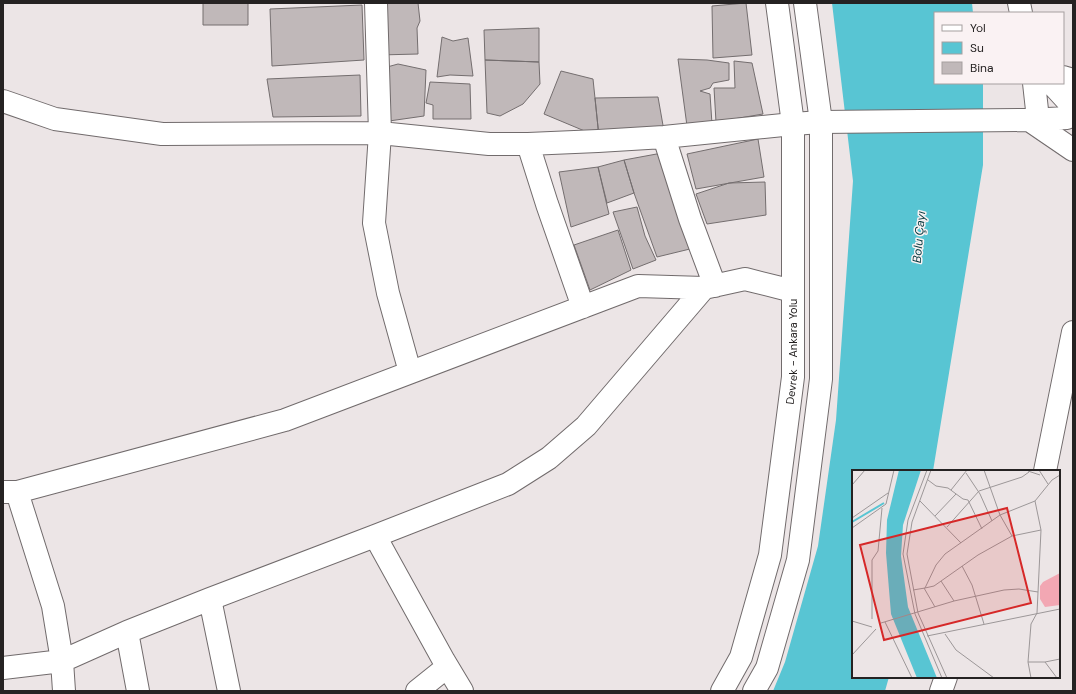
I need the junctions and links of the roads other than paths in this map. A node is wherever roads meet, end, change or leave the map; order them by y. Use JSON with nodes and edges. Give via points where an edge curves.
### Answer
{"nodes":[{"id":1,"x":376,"y":3,"type":"edge"},
{"id":2,"x":777,"y":3,"type":"edge"},
{"id":3,"x":805,"y":3,"type":"edge"},
{"id":4,"x":1034,"y":84,"type":"edge"},
{"id":5,"x":1052,"y":84,"type":"edge"},
{"id":6,"x":3,"y":101,"type":"edge"},
{"id":7,"x":1071,"y":109,"type":"edge"},
{"id":8,"x":1034,"y":120,"type":"junction"},
{"id":9,"x":821,"y":122,"type":"junction"},
{"id":10,"x":793,"y":124,"type":"junction"},
{"id":11,"x":380,"y":133,"type":"junction"},
{"id":12,"x":664,"y":136,"type":"junction"},
{"id":13,"x":528,"y":144,"type":"junction"},
{"id":14,"x":1073,"y":149,"type":"edge"},
{"id":15,"x":710,"y":287,"type":"junction"},
{"id":16,"x":793,"y":291,"type":"junction"},
{"id":17,"x":583,"y":307,"type":"junction"},
{"id":18,"x":1073,"y":332,"type":"edge"},
{"id":19,"x":410,"y":372,"type":"junction"},
{"id":20,"x":1045,"y":470,"type":"edge"},
{"id":21,"x":10,"y":492,"type":"edge"},
{"id":22,"x":375,"y":536,"type":"junction"},
{"id":23,"x":210,"y":598,"type":"junction"},
{"id":24,"x":127,"y":632,"type":"junction"},
{"id":25,"x":62,"y":661,"type":"junction"},
{"id":26,"x":447,"y":667,"type":"junction"},
{"id":27,"x":3,"y":668,"type":"edge"},
{"id":28,"x":946,"y":678,"type":"edge"},
{"id":29,"x":64,"y":691,"type":"edge"},
{"id":30,"x":138,"y":691,"type":"edge"},
{"id":31,"x":229,"y":691,"type":"edge"},
{"id":32,"x":417,"y":691,"type":"edge"},
{"id":33,"x":462,"y":691,"type":"edge"},
{"id":34,"x":722,"y":691,"type":"edge"},
{"id":35,"x":754,"y":691,"type":"edge"},
{"id":36,"x":941,"y":691,"type":"edge"}],
"edges":[{"from":1,"to":11,"type":"main road"},
{"from":2,"to":10,"type":"main road","name":"Devrek - Ankara Yolu"},
{"from":3,"to":9,"type":"main road"},
{"from":4,"to":8,"type":"main road"},
{"from":5,"to":7,"type":"main road"},
{"from":6,"to":11,"type":"main road","via":[[55,119],[162,134]]},
{"from":7,"to":8,"type":"main road"},
{"from":7,"to":14,"type":"main road","via":[[1066,125]]},
{"from":8,"to":9,"type":"main road"},
{"from":8,"to":14,"type":"main road"},
{"from":9,"to":10,"type":"main road"},
{"from":9,"to":35,"type":"main road","via":[[821,379],[798,560],[767,668]]},
{"from":10,"to":12,"type":"main road"},
{"from":10,"to":16,"type":"main road","name":"Devrek - Ankara Yolu"},
{"from":11,"to":13,"type":"main road","via":[[489,144]]},
{"from":11,"to":19,"type":"main road","via":[[374,223],[388,293]]},
{"from":12,"to":13,"type":"main road"},
{"from":12,"to":15,"type":"main road"},
{"from":13,"to":17,"type":"main road"},
{"from":15,"to":16,"type":"main road","via":[[744,279]]},
{"from":15,"to":17,"type":"main road","via":[[638,286]]},
{"from":15,"to":22,"type":"main road","via":[[586,426],[549,458],[508,484]]},
{"from":16,"to":34,"type":"main road","name":"Devrek - Ankara Yolu","via":[[793,377],[770,555],[741,657]]},
{"from":17,"to":19,"type":"main road"},
{"from":18,"to":20,"type":"main road"},
{"from":19,"to":21,"type":"main road","via":[[285,420]]},
{"from":21,"to":25,"type":"main road","via":[[53,606]]},
{"from":22,"to":23,"type":"main road"},
{"from":22,"to":26,"type":"main road"},
{"from":23,"to":24,"type":"main road"},
{"from":23,"to":31,"type":"main road"},
{"from":24,"to":25,"type":"main road"},
{"from":24,"to":30,"type":"main road"},
{"from":25,"to":27,"type":"main road"},
{"from":25,"to":29,"type":"main road"},
{"from":26,"to":32,"type":"main road"},
{"from":26,"to":33,"type":"main road"},
{"from":28,"to":36,"type":"main road"}]}
